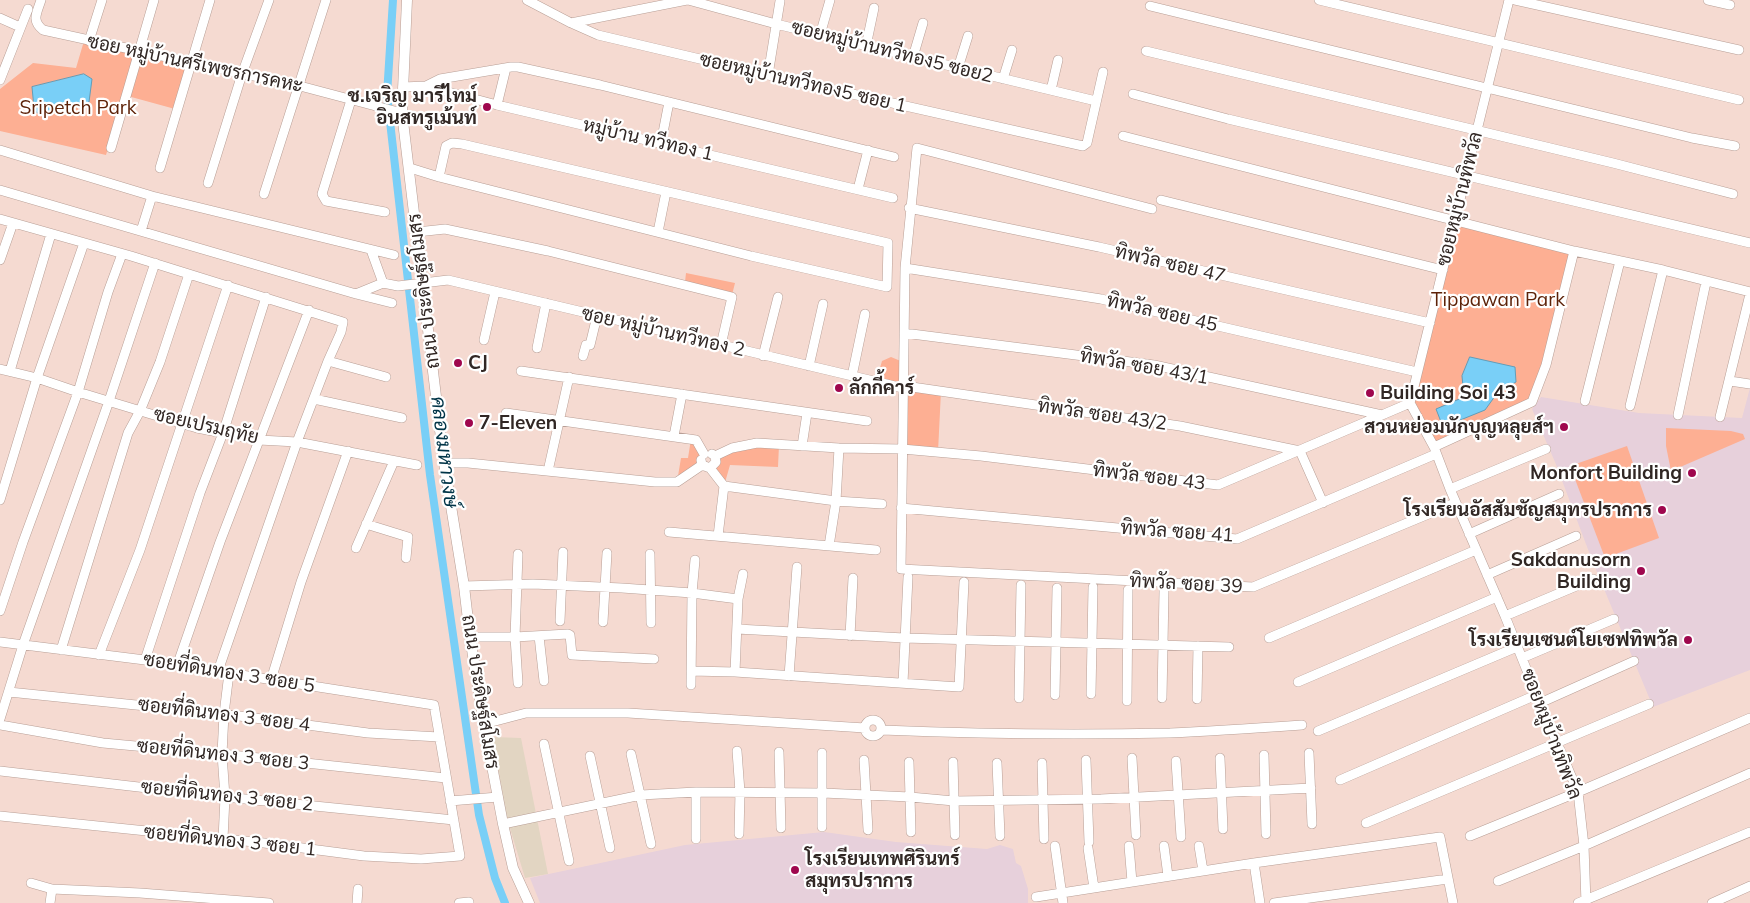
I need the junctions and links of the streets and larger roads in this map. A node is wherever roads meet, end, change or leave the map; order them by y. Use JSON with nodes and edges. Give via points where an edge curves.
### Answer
{"nodes":[{"id":1,"x":41,"y":0,"type":"edge"},
{"id":2,"x":102,"y":0,"type":"edge"},
{"id":3,"x":154,"y":0,"type":"edge"},
{"id":4,"x":210,"y":0,"type":"edge"},
{"id":5,"x":269,"y":0,"type":"edge"},
{"id":6,"x":326,"y":0,"type":"edge"},
{"id":7,"x":407,"y":0,"type":"edge"},
{"id":8,"x":527,"y":0,"type":"edge"},
{"id":9,"x":688,"y":0,"type":"edge"},
{"id":10,"x":830,"y":0,"type":"edge"},
{"id":11,"x":1319,"y":0,"type":"edge"},
{"id":12,"x":1509,"y":0,"type":"edge"},
{"id":13,"x":1515,"y":0,"type":"edge"},
{"id":14,"x":1708,"y":0,"type":"edge"},
{"id":15,"x":780,"y":1,"type":"edge"},
{"id":16,"x":542,"y":3,"type":"edge"},
{"id":17,"x":1730,"y":5,"type":"dead end"},
{"id":18,"x":1150,"y":6,"type":"dead end"},
{"id":19,"x":874,"y":8,"type":"dead end"},
{"id":20,"x":28,"y":9,"type":"dead end"},
{"id":21,"x":0,"y":18,"type":"edge"},
{"id":22,"x":571,"y":23,"type":"junction"},
{"id":23,"x":923,"y":23,"type":"dead end"},
{"id":24,"x":776,"y":24,"type":"junction"},
{"id":25,"x":20,"y":27,"type":"junction"},
{"id":26,"x":820,"y":35,"type":"junction"},
{"id":27,"x":968,"y":36,"type":"dead end"},
{"id":28,"x":89,"y":41,"type":"junction"},
{"id":29,"x":1497,"y":43,"type":"junction"},
{"id":30,"x":866,"y":46,"type":"junction"},
{"id":31,"x":1012,"y":50,"type":"dead end"},
{"id":32,"x":1739,"y":50,"type":"dead end"},
{"id":33,"x":1146,"y":51,"type":"dead end"},
{"id":34,"x":139,"y":52,"type":"junction"},
{"id":35,"x":913,"y":58,"type":"junction"},
{"id":36,"x":1058,"y":60,"type":"dead end"},
{"id":37,"x":191,"y":64,"type":"junction"},
{"id":38,"x":3,"y":66,"type":"edge"},
{"id":39,"x":506,"y":68,"type":"junction"},
{"id":40,"x":958,"y":68,"type":"junction"},
{"id":41,"x":1103,"y":72,"type":"dead end"},
{"id":42,"x":242,"y":74,"type":"junction"},
{"id":43,"x":768,"y":75,"type":"junction"},
{"id":44,"x":1002,"y":79,"type":"junction"},
{"id":45,"x":0,"y":80,"type":"edge"},
{"id":46,"x":300,"y":86,"type":"junction"},
{"id":47,"x":426,"y":86,"type":"junction"},
{"id":48,"x":403,"y":87,"type":"junction"},
{"id":49,"x":1488,"y":88,"type":"junction"},
{"id":50,"x":1051,"y":90,"type":"junction"},
{"id":51,"x":1133,"y":94,"type":"dead end"},
{"id":52,"x":351,"y":100,"type":"junction"},
{"id":53,"x":1739,"y":100,"type":"dead end"},
{"id":54,"x":669,"y":102,"type":"junction"},
{"id":55,"x":1096,"y":102,"type":"junction"},
{"id":56,"x":496,"y":105,"type":"junction"},
{"id":57,"x":402,"y":113,"type":"junction"},
{"id":58,"x":1477,"y":131,"type":"junction"},
{"id":59,"x":1123,"y":136,"type":"dead end"},
{"id":60,"x":661,"y":143,"type":"junction"},
{"id":61,"x":1734,"y":146,"type":"dead end"},
{"id":62,"x":111,"y":148,"type":"dead end"},
{"id":63,"x":0,"y":150,"type":"edge"},
{"id":64,"x":868,"y":150,"type":"junction"},
{"id":65,"x":894,"y":157,"type":"dead end"},
{"id":66,"x":160,"y":168,"type":"dead end"},
{"id":67,"x":410,"y":168,"type":"junction"},
{"id":68,"x":1466,"y":176,"type":"junction"},
{"id":69,"x":440,"y":177,"type":"junction"},
{"id":70,"x":208,"y":183,"type":"dead end"},
{"id":71,"x":0,"y":190,"type":"edge"},
{"id":72,"x":858,"y":190,"type":"junction"},
{"id":73,"x":666,"y":192,"type":"junction"},
{"id":74,"x":264,"y":194,"type":"dead end"},
{"id":75,"x":1733,"y":194,"type":"dead end"},
{"id":76,"x":152,"y":196,"type":"junction"},
{"id":77,"x":893,"y":198,"type":"dead end"},
{"id":78,"x":1161,"y":200,"type":"dead end"},
{"id":79,"x":909,"y":208,"type":"junction"},
{"id":80,"x":1152,"y":209,"type":"dead end"},
{"id":81,"x":386,"y":212,"type":"dead end"},
{"id":82,"x":0,"y":219,"type":"edge"},
{"id":83,"x":1455,"y":221,"type":"junction"},
{"id":84,"x":13,"y":223,"type":"junction"},
{"id":85,"x":141,"y":232,"type":"junction"},
{"id":86,"x":417,"y":232,"type":"junction"},
{"id":87,"x":658,"y":232,"type":"junction"},
{"id":88,"x":50,"y":234,"type":"junction"},
{"id":89,"x":84,"y":243,"type":"junction"},
{"id":90,"x":1750,"y":243,"type":"edge"},
{"id":91,"x":371,"y":250,"type":"junction"},
{"id":92,"x":1574,"y":251,"type":"junction"},
{"id":93,"x":122,"y":254,"type":"junction"},
{"id":94,"x":394,"y":256,"type":"dead end"},
{"id":95,"x":0,"y":260,"type":"edge"},
{"id":96,"x":1620,"y":261,"type":"junction"},
{"id":97,"x":155,"y":263,"type":"junction"},
{"id":98,"x":905,"y":268,"type":"junction"},
{"id":99,"x":1443,"y":270,"type":"junction"},
{"id":100,"x":1662,"y":270,"type":"junction"},
{"id":101,"x":189,"y":274,"type":"junction"},
{"id":102,"x":1706,"y":282,"type":"junction"},
{"id":103,"x":383,"y":283,"type":"junction"},
{"id":104,"x":420,"y":283,"type":"junction"},
{"id":105,"x":228,"y":286,"type":"junction"},
{"id":106,"x":494,"y":292,"type":"junction"},
{"id":107,"x":1750,"y":293,"type":"edge"},
{"id":108,"x":356,"y":294,"type":"junction"},
{"id":109,"x":266,"y":297,"type":"junction"},
{"id":110,"x":778,"y":297,"type":"dead end"},
{"id":111,"x":392,"y":303,"type":"dead end"},
{"id":112,"x":546,"y":304,"type":"junction"},
{"id":113,"x":823,"y":304,"type":"dead end"},
{"id":114,"x":309,"y":310,"type":"junction"},
{"id":115,"x":864,"y":314,"type":"dead end"},
{"id":116,"x":598,"y":316,"type":"junction"},
{"id":117,"x":1430,"y":323,"type":"junction"},
{"id":118,"x":904,"y":333,"type":"junction"},
{"id":119,"x":484,"y":340,"type":"dead end"},
{"id":120,"x":721,"y":345,"type":"junction"},
{"id":121,"x":537,"y":348,"type":"dead end"},
{"id":122,"x":583,"y":356,"type":"dead end"},
{"id":123,"x":763,"y":356,"type":"junction"},
{"id":124,"x":328,"y":361,"type":"junction"},
{"id":125,"x":809,"y":366,"type":"junction"},
{"id":126,"x":521,"y":371,"type":"dead end"},
{"id":127,"x":3,"y":372,"type":"edge"},
{"id":128,"x":1417,"y":372,"type":"junction"},
{"id":129,"x":852,"y":376,"type":"junction"},
{"id":130,"x":386,"y":377,"type":"dead end"},
{"id":131,"x":569,"y":377,"type":"junction"},
{"id":132,"x":37,"y":378,"type":"junction"},
{"id":133,"x":1730,"y":381,"type":"junction"},
{"id":134,"x":1750,"y":384,"type":"edge"},
{"id":135,"x":902,"y":388,"type":"junction"},
{"id":136,"x":78,"y":392,"type":"junction"},
{"id":137,"x":682,"y":394,"type":"junction"},
{"id":138,"x":314,"y":399,"type":"junction"},
{"id":139,"x":1585,"y":400,"type":"dead end"},
{"id":140,"x":110,"y":401,"type":"junction"},
{"id":141,"x":1410,"y":403,"type":"junction"},
{"id":142,"x":1630,"y":406,"type":"dead end"},
{"id":143,"x":140,"y":411,"type":"junction"},
{"id":144,"x":506,"y":413,"type":"dead end"},
{"id":145,"x":807,"y":413,"type":"junction"},
{"id":146,"x":1678,"y":415,"type":"dead end"},
{"id":147,"x":1382,"y":416,"type":"junction"},
{"id":148,"x":1720,"y":417,"type":"dead end"},
{"id":149,"x":402,"y":418,"type":"dead end"},
{"id":150,"x":559,"y":421,"type":"junction"},
{"id":151,"x":867,"y":421,"type":"dead end"},
{"id":152,"x":181,"y":423,"type":"junction"},
{"id":153,"x":223,"y":433,"type":"junction"},
{"id":154,"x":674,"y":436,"type":"junction"},
{"id":155,"x":259,"y":440,"type":"junction"},
{"id":156,"x":297,"y":442,"type":"junction"},
{"id":157,"x":802,"y":446,"type":"junction"},
{"id":158,"x":838,"y":448,"type":"junction"},
{"id":159,"x":902,"y":449,"type":"junction"},
{"id":160,"x":1546,"y":449,"type":"dead end"},
{"id":161,"x":1435,"y":450,"type":"junction"},
{"id":162,"x":348,"y":451,"type":"junction"},
{"id":163,"x":1300,"y":451,"type":"junction"},
{"id":164,"x":704,"y":454,"type":"junction"},
{"id":165,"x":715,"y":456,"type":"junction"},
{"id":166,"x":394,"y":461,"type":"junction"},
{"id":167,"x":444,"y":464,"type":"junction"},
{"id":168,"x":417,"y":465,"type":"dead end"},
{"id":169,"x":706,"y":467,"type":"junction"},
{"id":170,"x":548,"y":471,"type":"junction"},
{"id":171,"x":724,"y":486,"type":"junction"},
{"id":172,"x":1450,"y":489,"type":"junction"},
{"id":173,"x":1559,"y":494,"type":"dead end"},
{"id":174,"x":0,"y":500,"type":"edge"},
{"id":175,"x":836,"y":501,"type":"junction"},
{"id":176,"x":1323,"y":503,"type":"junction"},
{"id":177,"x":1455,"y":503,"type":"junction"},
{"id":178,"x":882,"y":504,"type":"dead end"},
{"id":179,"x":901,"y":508,"type":"junction"},
{"id":180,"x":366,"y":524,"type":"junction"},
{"id":181,"x":669,"y":532,"type":"dead end"},
{"id":182,"x":1468,"y":534,"type":"junction"},
{"id":183,"x":718,"y":536,"type":"junction"},
{"id":184,"x":1576,"y":536,"type":"dead end"},
{"id":185,"x":829,"y":546,"type":"junction"},
{"id":186,"x":356,"y":548,"type":"dead end"},
{"id":187,"x":876,"y":550,"type":"dead end"},
{"id":188,"x":1476,"y":550,"type":"junction"},
{"id":189,"x":563,"y":552,"type":"dead end"},
{"id":190,"x":607,"y":553,"type":"dead end"},
{"id":191,"x":518,"y":554,"type":"dead end"},
{"id":192,"x":650,"y":554,"type":"dead end"},
{"id":193,"x":406,"y":558,"type":"dead end"},
{"id":194,"x":695,"y":560,"type":"dead end"},
{"id":195,"x":797,"y":567,"type":"dead end"},
{"id":196,"x":743,"y":574,"type":"dead end"},
{"id":197,"x":1487,"y":575,"type":"junction"},
{"id":198,"x":908,"y":577,"type":"dead end"},
{"id":199,"x":853,"y":578,"type":"dead end"},
{"id":200,"x":1593,"y":579,"type":"dead end"},
{"id":201,"x":964,"y":582,"type":"dead end"},
{"id":202,"x":516,"y":585,"type":"junction"},
{"id":203,"x":464,"y":586,"type":"junction"},
{"id":204,"x":1021,"y":586,"type":"dead end"},
{"id":205,"x":561,"y":587,"type":"junction"},
{"id":206,"x":1093,"y":587,"type":"dead end"},
{"id":207,"x":605,"y":588,"type":"junction"},
{"id":208,"x":1057,"y":588,"type":"dead end"},
{"id":209,"x":651,"y":590,"type":"junction"},
{"id":210,"x":1128,"y":590,"type":"dead end"},
{"id":211,"x":1164,"y":591,"type":"dead end"},
{"id":212,"x":692,"y":593,"type":"junction"},
{"id":213,"x":1497,"y":598,"type":"junction"},
{"id":214,"x":738,"y":599,"type":"junction"},
{"id":215,"x":0,"y":611,"type":"edge"},
{"id":216,"x":1505,"y":616,"type":"junction"},
{"id":217,"x":1614,"y":619,"type":"dead end"},
{"id":218,"x":560,"y":621,"type":"dead end"},
{"id":219,"x":603,"y":622,"type":"dead end"},
{"id":220,"x":650,"y":623,"type":"dead end"},
{"id":221,"x":737,"y":629,"type":"junction"},
{"id":222,"x":792,"y":633,"type":"junction"},
{"id":223,"x":539,"y":636,"type":"junction"},
{"id":224,"x":850,"y":636,"type":"junction"},
{"id":225,"x":470,"y":637,"type":"junction"},
{"id":226,"x":515,"y":637,"type":"junction"},
{"id":227,"x":904,"y":638,"type":"junction"},
{"id":228,"x":1269,"y":638,"type":"dead end"},
{"id":229,"x":962,"y":640,"type":"junction"},
{"id":230,"x":1020,"y":641,"type":"junction"},
{"id":231,"x":0,"y":642,"type":"edge"},
{"id":232,"x":1056,"y":642,"type":"junction"},
{"id":233,"x":1092,"y":644,"type":"junction"},
{"id":234,"x":23,"y":645,"type":"junction"},
{"id":235,"x":1127,"y":645,"type":"junction"},
{"id":236,"x":1163,"y":646,"type":"junction"},
{"id":237,"x":1198,"y":646,"type":"junction"},
{"id":238,"x":1230,"y":647,"type":"dead end"},
{"id":239,"x":1517,"y":647,"type":"junction"},
{"id":240,"x":61,"y":650,"type":"junction"},
{"id":241,"x":99,"y":655,"type":"junction"},
{"id":242,"x":1522,"y":658,"type":"junction"},
{"id":243,"x":654,"y":659,"type":"dead end"},
{"id":244,"x":145,"y":660,"type":"junction"},
{"id":245,"x":1634,"y":661,"type":"dead end"},
{"id":246,"x":178,"y":666,"type":"junction"},
{"id":247,"x":218,"y":671,"type":"junction"},
{"id":248,"x":691,"y":671,"type":"junction"},
{"id":249,"x":735,"y":672,"type":"junction"},
{"id":250,"x":229,"y":673,"type":"junction"},
{"id":251,"x":789,"y":676,"type":"junction"},
{"id":252,"x":271,"y":680,"type":"junction"},
{"id":253,"x":544,"y":681,"type":"dead end"},
{"id":254,"x":1298,"y":682,"type":"dead end"},
{"id":255,"x":903,"y":683,"type":"junction"},
{"id":256,"x":518,"y":684,"type":"dead end"},
{"id":257,"x":690,"y":685,"type":"dead end"},
{"id":258,"x":1091,"y":694,"type":"dead end"},
{"id":259,"x":1055,"y":695,"type":"dead end"},
{"id":260,"x":5,"y":696,"type":"edge"},
{"id":261,"x":1019,"y":698,"type":"dead end"},
{"id":262,"x":1162,"y":698,"type":"dead end"},
{"id":263,"x":1197,"y":699,"type":"dead end"},
{"id":264,"x":1538,"y":699,"type":"junction"},
{"id":265,"x":1127,"y":701,"type":"dead end"},
{"id":266,"x":1649,"y":704,"type":"dead end"},
{"id":267,"x":224,"y":714,"type":"junction"},
{"id":268,"x":1750,"y":718,"type":"edge"},
{"id":269,"x":0,"y":720,"type":"edge"},
{"id":270,"x":484,"y":724,"type":"junction"},
{"id":271,"x":0,"y":725,"type":"edge"},
{"id":272,"x":1302,"y":725,"type":"dead end"},
{"id":273,"x":1318,"y":731,"type":"dead end"},
{"id":274,"x":439,"y":737,"type":"junction"},
{"id":275,"x":1557,"y":743,"type":"junction"},
{"id":276,"x":544,"y":744,"type":"dead end"},
{"id":277,"x":737,"y":751,"type":"dead end"},
{"id":278,"x":779,"y":752,"type":"dead end"},
{"id":279,"x":822,"y":753,"type":"dead end"},
{"id":280,"x":1309,"y":753,"type":"dead end"},
{"id":281,"x":222,"y":754,"type":"junction"},
{"id":282,"x":631,"y":754,"type":"dead end"},
{"id":283,"x":1264,"y":755,"type":"dead end"},
{"id":284,"x":590,"y":756,"type":"dead end"},
{"id":285,"x":1132,"y":758,"type":"dead end"},
{"id":286,"x":1220,"y":758,"type":"dead end"},
{"id":287,"x":864,"y":760,"type":"dead end"},
{"id":288,"x":1086,"y":760,"type":"dead end"},
{"id":289,"x":1176,"y":761,"type":"dead end"},
{"id":290,"x":909,"y":762,"type":"dead end"},
{"id":291,"x":953,"y":762,"type":"dead end"},
{"id":292,"x":1042,"y":762,"type":"dead end"},
{"id":293,"x":997,"y":763,"type":"dead end"},
{"id":294,"x":0,"y":771,"type":"edge"},
{"id":295,"x":1750,"y":773,"type":"edge"},
{"id":296,"x":446,"y":778,"type":"junction"},
{"id":297,"x":1340,"y":780,"type":"dead end"},
{"id":298,"x":1311,"y":788,"type":"junction"},
{"id":299,"x":1265,"y":790,"type":"junction"},
{"id":300,"x":696,"y":792,"type":"junction"},
{"id":301,"x":740,"y":792,"type":"junction"},
{"id":302,"x":1578,"y":792,"type":"junction"},
{"id":303,"x":780,"y":793,"type":"junction"},
{"id":304,"x":823,"y":793,"type":"junction"},
{"id":305,"x":1222,"y":793,"type":"junction"},
{"id":306,"x":641,"y":795,"type":"junction"},
{"id":307,"x":866,"y":795,"type":"junction"},
{"id":308,"x":1178,"y":795,"type":"junction"},
{"id":309,"x":225,"y":797,"type":"junction"},
{"id":310,"x":498,"y":797,"type":"junction"},
{"id":311,"x":910,"y":797,"type":"junction"},
{"id":312,"x":1134,"y":798,"type":"junction"},
{"id":313,"x":1087,"y":799,"type":"junction"},
{"id":314,"x":998,"y":800,"type":"junction"},
{"id":315,"x":1043,"y":800,"type":"junction"},
{"id":316,"x":450,"y":801,"type":"junction"},
{"id":317,"x":954,"y":801,"type":"junction"},
{"id":318,"x":600,"y":803,"type":"junction"},
{"id":319,"x":559,"y":811,"type":"junction"},
{"id":320,"x":0,"y":816,"type":"edge"},
{"id":321,"x":454,"y":820,"type":"junction"},
{"id":322,"x":1366,"y":823,"type":"dead end"},
{"id":323,"x":503,"y":824,"type":"junction"},
{"id":324,"x":1312,"y":824,"type":"dead end"},
{"id":325,"x":822,"y":827,"type":"dead end"},
{"id":326,"x":781,"y":828,"type":"dead end"},
{"id":327,"x":1223,"y":829,"type":"dead end"},
{"id":328,"x":868,"y":830,"type":"dead end"},
{"id":329,"x":912,"y":832,"type":"dead end"},
{"id":330,"x":1750,"y":832,"type":"edge"},
{"id":331,"x":739,"y":834,"type":"dead end"},
{"id":332,"x":1266,"y":834,"type":"dead end"},
{"id":333,"x":955,"y":835,"type":"dead end"},
{"id":334,"x":1136,"y":835,"type":"dead end"},
{"id":335,"x":1000,"y":836,"type":"dead end"},
{"id":336,"x":1470,"y":836,"type":"dead end"},
{"id":337,"x":1181,"y":837,"type":"dead end"},
{"id":338,"x":222,"y":839,"type":"junction"},
{"id":339,"x":696,"y":839,"type":"dead end"},
{"id":340,"x":1044,"y":839,"type":"dead end"},
{"id":341,"x":651,"y":844,"type":"dead end"},
{"id":342,"x":1055,"y":846,"type":"dead end"},
{"id":343,"x":1129,"y":846,"type":"dead end"},
{"id":344,"x":1164,"y":846,"type":"dead end"},
{"id":345,"x":1199,"y":846,"type":"dead end"},
{"id":346,"x":1584,"y":846,"type":"junction"},
{"id":347,"x":610,"y":848,"type":"dead end"},
{"id":348,"x":569,"y":861,"type":"dead end"},
{"id":349,"x":1254,"y":863,"type":"junction"},
{"id":350,"x":1203,"y":871,"type":"junction"},
{"id":351,"x":1168,"y":876,"type":"junction"},
{"id":352,"x":1448,"y":879,"type":"junction"},
{"id":353,"x":1498,"y":881,"type":"dead end"},
{"id":354,"x":1132,"y":882,"type":"junction"},
{"id":355,"x":31,"y":883,"type":"dead end"},
{"id":356,"x":1750,"y":886,"type":"edge"},
{"id":357,"x":1094,"y":888,"type":"junction"},
{"id":358,"x":52,"y":889,"type":"junction"},
{"id":359,"x":358,"y":889,"type":"dead end"},
{"id":360,"x":1062,"y":892,"type":"junction"},
{"id":361,"x":1036,"y":897,"type":"dead end"},
{"id":362,"x":1583,"y":902,"type":"edge"},
{"id":363,"x":50,"y":903,"type":"edge"},
{"id":364,"x":269,"y":903,"type":"edge"},
{"id":365,"x":358,"y":903,"type":"edge"},
{"id":366,"x":459,"y":903,"type":"edge"},
{"id":367,"x":469,"y":903,"type":"edge"},
{"id":368,"x":529,"y":903,"type":"edge"},
{"id":369,"x":1064,"y":903,"type":"edge"},
{"id":370,"x":1260,"y":903,"type":"edge"},
{"id":371,"x":1274,"y":903,"type":"edge"},
{"id":372,"x":1453,"y":903,"type":"edge"},
{"id":373,"x":1712,"y":903,"type":"edge"}],
"edges":[{"from":1,"to":28,"type":"street","name":"ซอย หมู่บ้านศรีเพชรการคหะ","via":[[36,25],[43,30]]},
{"from":2,"to":28,"type":"street"},
{"from":3,"to":34,"type":"street"},
{"from":4,"to":37,"type":"street"},
{"from":5,"to":42,"type":"street"},
{"from":6,"to":46,"type":"street"},
{"from":7,"to":48,"type":"street","name":"ถนน ประดิษฐ์สโมสร"},
{"from":8,"to":16,"type":"street","name":"ซอยหมู่บ้านทวีทอง5 ซอย 1"},
{"from":9,"to":22,"type":"street"},
{"from":9,"to":24,"type":"street","name":"ซอยหมู่บ้านทวีทอง5 ซอย2"},
{"from":10,"to":26,"type":"street"},
{"from":11,"to":29,"type":"street"},
{"from":12,"to":29,"type":"street","name":"ซอยหมู่บ้านทิพวัล"},
{"from":13,"to":32,"type":"street"},
{"from":14,"to":17,"type":"street"},
{"from":15,"to":24,"type":"street"},
{"from":16,"to":22,"type":"street","name":"ซอยหมู่บ้านทวีทอง5 ซอย 1"},
{"from":18,"to":49,"type":"street"},
{"from":19,"to":30,"type":"street"},
{"from":20,"to":25,"type":"street"},
{"from":21,"to":25,"type":"street"},
{"from":22,"to":43,"type":"street","name":"ซอยหมู่บ้านทวีทอง5 ซอย 1","via":[[598,35]]},
{"from":23,"to":35,"type":"street"},
{"from":24,"to":26,"type":"street","name":"ซอยหมู่บ้านทวีทอง5 ซอย2"},
{"from":24,"to":43,"type":"street"},
{"from":25,"to":38,"type":"street"},
{"from":26,"to":30,"type":"street","name":"ซอยหมู่บ้านทวีทอง5 ซอย2"},
{"from":27,"to":40,"type":"street"},
{"from":28,"to":34,"type":"street","name":"ซอย หมู่บ้านศรีเพชรการคหะ"},
{"from":29,"to":49,"type":"street","name":"ซอยหมู่บ้านทิพวัล"},
{"from":29,"to":53,"type":"street"},
{"from":30,"to":35,"type":"street","name":"ซอยหมู่บ้านทวีทอง5 ซอย2"},
{"from":31,"to":44,"type":"street"},
{"from":33,"to":58,"type":"street"},
{"from":34,"to":37,"type":"street","name":"ซอย หมู่บ้านศรีเพชรการคหะ"},
{"from":34,"to":62,"type":"street"},
{"from":35,"to":40,"type":"street","name":"ซอยหมู่บ้านทวีทอง5 ซอย2"},
{"from":36,"to":50,"type":"street"},
{"from":37,"to":42,"type":"street","name":"ซอย หมู่บ้านศรีเพชรการคหะ"},
{"from":37,"to":66,"type":"street"},
{"from":38,"to":45,"type":"street"},
{"from":39,"to":47,"type":"street","via":[[440,79]]},
{"from":39,"to":54,"type":"street"},
{"from":39,"to":56,"type":"street"},
{"from":40,"to":44,"type":"street","name":"ซอยหมู่บ้านทวีทอง5 ซอย2"},
{"from":41,"to":55,"type":"street"},
{"from":42,"to":46,"type":"street","name":"ซอย หมู่บ้านศรีเพชรการคหะ"},
{"from":42,"to":70,"type":"street"},
{"from":43,"to":55,"type":"street","name":"ซอยหมู่บ้านทวีทอง5 ซอย 1","via":[[1086,145]]},
{"from":44,"to":50,"type":"street","name":"ซอยหมู่บ้านทวีทอง5 ซอย2"},
{"from":46,"to":52,"type":"street","name":"ซอย หมู่บ้านศรีเพชรการคหะ"},
{"from":46,"to":74,"type":"street"},
{"from":47,"to":48,"type":"street","name":"หมู่บ้าน ทวีทอง 1"},
{"from":47,"to":56,"type":"street","name":"หมู่บ้าน ทวีทอง 1"},
{"from":48,"to":57,"type":"street","name":"ถนน ประดิษฐ์สโมสร"},
{"from":49,"to":58,"type":"street","name":"ซอยหมู่บ้านทิพวัล"},
{"from":49,"to":61,"type":"street"},
{"from":50,"to":55,"type":"street","name":"ซอยหมู่บ้านทวีทอง5 ซอย2"},
{"from":51,"to":68,"type":"street"},
{"from":52,"to":57,"type":"street","name":"ซอย หมู่บ้านศรีเพชรการคหะ"},
{"from":52,"to":81,"type":"street","via":[[322,194],[326,201],[336,204]]},
{"from":54,"to":60,"type":"street"},
{"from":54,"to":64,"type":"street"},
{"from":56,"to":60,"type":"street","name":"หมู่บ้าน ทวีทอง 1"},
{"from":57,"to":67,"type":"street","name":"ถนน ประดิษฐ์สโมสร"},
{"from":58,"to":68,"type":"street","name":"ซอยหมู่บ้านทิพวัล"},
{"from":58,"to":75,"type":"street"},
{"from":59,"to":83,"type":"street"},
{"from":60,"to":72,"type":"street","name":"หมู่บ้าน ทวีทอง 1"},
{"from":63,"to":76,"type":"street"},
{"from":64,"to":65,"type":"street"},
{"from":64,"to":72,"type":"street"},
{"from":67,"to":69,"type":"street"},
{"from":67,"to":86,"type":"street","name":"ถนน ประดิษฐ์สโมสร"},
{"from":68,"to":83,"type":"street","name":"ซอยหมู่บ้านทิพวัล"},
{"from":68,"to":90,"type":"street"},
{"from":69,"to":73,"type":"street","via":[[446,146],[452,143]]},
{"from":69,"to":87,"type":"street"},
{"from":71,"to":85,"type":"street"},
{"from":72,"to":77,"type":"street","name":"หมู่บ้าน ทวีทอง 1"},
{"from":73,"to":87,"type":"street"},
{"from":73,"to":87,"type":"street","via":[[888,243],[887,287]]},
{"from":76,"to":85,"type":"street"},
{"from":76,"to":91,"type":"street"},
{"from":78,"to":99,"type":"street"},
{"from":79,"to":80,"type":"street","via":[[916,148]]},
{"from":79,"to":98,"type":"street"},
{"from":79,"to":117,"type":"street","name":"ทิพวัล ซอย 47","via":[[1099,247]]},
{"from":82,"to":84,"type":"street"},
{"from":83,"to":92,"type":"street"},
{"from":83,"to":99,"type":"street","name":"ซอยหมู่บ้านทิพวัล"},
{"from":84,"to":88,"type":"street"},
{"from":84,"to":95,"type":"street"},
{"from":85,"to":108,"type":"street"},
{"from":86,"to":104,"type":"street","name":"ถนน ประดิษฐ์สโมสร"},
{"from":86,"to":120,"type":"street","via":[[444,229],[732,297]]},
{"from":88,"to":89,"type":"street"},
{"from":88,"to":127,"type":"street"},
{"from":89,"to":93,"type":"street"},
{"from":89,"to":132,"type":"street"},
{"from":91,"to":94,"type":"street"},
{"from":91,"to":103,"type":"street"},
{"from":92,"to":96,"type":"street"},
{"from":92,"to":161,"type":"street","name":"ทิพวัล ซอย 41","via":[[1546,365],[1532,402]]},
{"from":93,"to":97,"type":"street"},
{"from":93,"to":136,"type":"street"},
{"from":96,"to":100,"type":"street"},
{"from":96,"to":139,"type":"street"},
{"from":97,"to":101,"type":"street"},
{"from":97,"to":140,"type":"street"},
{"from":98,"to":118,"type":"street"},
{"from":98,"to":128,"type":"street","name":"ทิพวัล ซอย 45","via":[[1101,299]]},
{"from":99,"to":117,"type":"street","name":"ซอยหมู่บ้านทิพวัล"},
{"from":100,"to":102,"type":"street"},
{"from":100,"to":142,"type":"street"},
{"from":101,"to":105,"type":"street"},
{"from":101,"to":143,"type":"street"},
{"from":102,"to":107,"type":"street"},
{"from":102,"to":146,"type":"street"},
{"from":103,"to":104,"type":"street","name":"ซอย หมู่บ้านทวีทอง 2","via":[[398,286]]},
{"from":103,"to":108,"type":"street"},
{"from":104,"to":106,"type":"street","name":"ซอย หมู่บ้านทวีทอง 2","via":[[448,280]]},
{"from":104,"to":167,"type":"street","name":"ถนน ประดิษฐ์สโมสร"},
{"from":105,"to":109,"type":"street"},
{"from":105,"to":152,"type":"street"},
{"from":106,"to":112,"type":"street","name":"ซอย หมู่บ้านทวีทอง 2"},
{"from":106,"to":119,"type":"street"},
{"from":107,"to":133,"type":"street"},
{"from":108,"to":111,"type":"street"},
{"from":109,"to":114,"type":"street"},
{"from":109,"to":153,"type":"street"},
{"from":110,"to":123,"type":"street"},
{"from":112,"to":116,"type":"street","name":"ซอย หมู่บ้านทวีทอง 2"},
{"from":112,"to":121,"type":"street"},
{"from":113,"to":125,"type":"street"},
{"from":114,"to":124,"type":"street","via":[[342,320],[344,324]]},
{"from":114,"to":155,"type":"street"},
{"from":115,"to":129,"type":"street"},
{"from":116,"to":120,"type":"street","name":"ซอย หมู่บ้านทวีทอง 2"},
{"from":116,"to":122,"type":"street"},
{"from":117,"to":128,"type":"street","name":"ซอยหมู่บ้านทิพวัล"},
{"from":118,"to":135,"type":"street"},
{"from":118,"to":147,"type":"street","name":"ทิพวัล ซอย 43/1","via":[[1154,365]]},
{"from":120,"to":123,"type":"street","name":"ซอย หมู่บ้านทวีทอง 2"},
{"from":123,"to":125,"type":"street","name":"ซอย หมู่บ้านทวีทอง 2"},
{"from":124,"to":130,"type":"street"},
{"from":124,"to":138,"type":"street"},
{"from":125,"to":129,"type":"street","name":"ซอย หมู่บ้านทวีทอง 2"},
{"from":126,"to":131,"type":"street"},
{"from":127,"to":132,"type":"street","name":"ซอยเปรมฤทัย"},
{"from":128,"to":141,"type":"street","name":"ซอยหมู่บ้านทิพวัล"},
{"from":129,"to":135,"type":"street","name":"ซอย หมู่บ้านทวีทอง 2"},
{"from":131,"to":137,"type":"street"},
{"from":131,"to":150,"type":"street"},
{"from":132,"to":136,"type":"street","name":"ซอยเปรมฤทัย"},
{"from":132,"to":174,"type":"street"},
{"from":133,"to":134,"type":"street"},
{"from":133,"to":148,"type":"street"},
{"from":135,"to":159,"type":"street"},
{"from":135,"to":163,"type":"street","name":"ทิพวัล ซอย 43/2","via":[[1180,426]]},
{"from":136,"to":140,"type":"street","name":"ซอยเปรมฤทัย"},
{"from":136,"to":215,"type":"street"},
{"from":137,"to":145,"type":"street"},
{"from":137,"to":154,"type":"street"},
{"from":138,"to":149,"type":"street"},
{"from":138,"to":156,"type":"street"},
{"from":140,"to":143,"type":"street","name":"ซอยเปรมฤทัย"},
{"from":140,"to":234,"type":"street"},
{"from":141,"to":147,"type":"street","name":"ทิพวัล ซอย 43"},
{"from":141,"to":161,"type":"street","name":"ซอยหมู่บ้านทิพวัล"},
{"from":143,"to":152,"type":"street","name":"ซอยเปรมฤทัย"},
{"from":143,"to":240,"type":"street","via":[[128,433]]},
{"from":144,"to":150,"type":"street"},
{"from":145,"to":151,"type":"street"},
{"from":145,"to":157,"type":"street"},
{"from":147,"to":163,"type":"street","name":"ทิพวัล ซอย 43"},
{"from":150,"to":154,"type":"street"},
{"from":150,"to":170,"type":"street"},
{"from":152,"to":153,"type":"street","name":"ซอยเปรมฤทัย"},
{"from":152,"to":241,"type":"street","via":[[140,550]]},
{"from":153,"to":155,"type":"street","name":"ซอยเปรมฤทัย"},
{"from":153,"to":244,"type":"street"},
{"from":154,"to":164,"type":"street","via":[[696,440]]},
{"from":155,"to":156,"type":"street","name":"ซอยเปรมฤทัย"},
{"from":155,"to":246,"type":"street"},
{"from":156,"to":162,"type":"street","name":"ซอยเปรมฤทัย"},
{"from":156,"to":247,"type":"street"},
{"from":157,"to":158,"type":"street","name":"ทิพวัล ซอย 43"},
{"from":157,"to":165,"type":"street","name":"ทิพวัล ซอย 43","via":[[757,443],[732,448]]},
{"from":158,"to":159,"type":"street","name":"ทิพวัล ซอย 43"},
{"from":158,"to":175,"type":"street"},
{"from":159,"to":163,"type":"street","name":"ทิพวัล ซอย 43","via":[[1218,485]]},
{"from":159,"to":179,"type":"street"},
{"from":160,"to":172,"type":"street"},
{"from":161,"to":172,"type":"street","name":"ซอยหมู่บ้านทิพวัล"},
{"from":161,"to":176,"type":"street","name":"ทิพวัล ซอย 41"},
{"from":162,"to":166,"type":"street","name":"ซอยเปรมฤทัย"},
{"from":162,"to":252,"type":"street"},
{"from":163,"to":176,"type":"street"},
{"from":164,"to":165,"type":"street"},
{"from":164,"to":169,"type":"street","via":[[701,459]]},
{"from":165,"to":169,"type":"street","via":[[716,462]]},
{"from":166,"to":168,"type":"street","name":"ซอยเปรมฤทัย"},
{"from":166,"to":180,"type":"street"},
{"from":167,"to":170,"type":"street","via":[[468,463]]},
{"from":167,"to":203,"type":"street","name":"ถนน ประดิษฐ์สโมสร"},
{"from":169,"to":170,"type":"street","via":[[677,482]]},
{"from":169,"to":171,"type":"street"},
{"from":171,"to":175,"type":"street"},
{"from":171,"to":183,"type":"street"},
{"from":172,"to":177,"type":"street","name":"ซอยหมู่บ้านทิพวัล"},
{"from":173,"to":182,"type":"street"},
{"from":175,"to":178,"type":"street"},
{"from":175,"to":185,"type":"street"},
{"from":176,"to":179,"type":"street","name":"ทิพวัล ซอย 41","via":[[1237,539]]},
{"from":177,"to":179,"type":"street","name":"ทิพวัล ซอย 39","via":[[1253,587],[901,568]]},
{"from":177,"to":182,"type":"street","name":"ซอยหมู่บ้านทิพวัล"},
{"from":180,"to":186,"type":"street"},
{"from":180,"to":193,"type":"street","via":[[408,538]]},
{"from":181,"to":183,"type":"street"},
{"from":182,"to":188,"type":"street","name":"ซอยหมู่บ้านทิพวัล"},
{"from":183,"to":185,"type":"street"},
{"from":184,"to":197,"type":"street"},
{"from":185,"to":187,"type":"street"},
{"from":188,"to":197,"type":"street","name":"ซอยหมู่บ้านทิพวัล"},
{"from":188,"to":228,"type":"street"},
{"from":189,"to":205,"type":"street"},
{"from":190,"to":207,"type":"street"},
{"from":191,"to":202,"type":"street"},
{"from":192,"to":209,"type":"street"},
{"from":194,"to":212,"type":"street"},
{"from":195,"to":222,"type":"street"},
{"from":196,"to":214,"type":"street"},
{"from":197,"to":213,"type":"street","name":"ซอยหมู่บ้านทิพวัล"},
{"from":198,"to":227,"type":"street"},
{"from":199,"to":224,"type":"street"},
{"from":200,"to":216,"type":"street"},
{"from":201,"to":229,"type":"street"},
{"from":202,"to":203,"type":"street"},
{"from":202,"to":205,"type":"street"},
{"from":202,"to":226,"type":"street"},
{"from":203,"to":225,"type":"street","name":"ถนน ประดิษฐ์สโมสร"},
{"from":204,"to":230,"type":"street"},
{"from":205,"to":207,"type":"street"},
{"from":205,"to":218,"type":"street"},
{"from":206,"to":233,"type":"street"},
{"from":207,"to":209,"type":"street"},
{"from":207,"to":219,"type":"street"},
{"from":208,"to":232,"type":"street"},
{"from":209,"to":212,"type":"street"},
{"from":209,"to":220,"type":"street"},
{"from":210,"to":235,"type":"street"},
{"from":211,"to":236,"type":"street"},
{"from":212,"to":214,"type":"street"},
{"from":212,"to":248,"type":"street"},
{"from":213,"to":216,"type":"street","name":"ซอยหมู่บ้านทิพวัล"},
{"from":213,"to":254,"type":"street"},
{"from":214,"to":221,"type":"street"},
{"from":216,"to":239,"type":"street","name":"ซอยหมู่บ้านทิพวัล"},
{"from":217,"to":242,"type":"street"},
{"from":221,"to":222,"type":"street"},
{"from":221,"to":249,"type":"street"},
{"from":222,"to":224,"type":"street"},
{"from":222,"to":251,"type":"street"},
{"from":223,"to":226,"type":"street"},
{"from":223,"to":243,"type":"street","via":[[569,634],[572,655]]},
{"from":223,"to":253,"type":"street"},
{"from":224,"to":227,"type":"street"},
{"from":225,"to":226,"type":"street"},
{"from":225,"to":270,"type":"street","name":"ถนน ประดิษฐ์สโมสร"},
{"from":226,"to":256,"type":"street"},
{"from":227,"to":229,"type":"street"},
{"from":227,"to":255,"type":"street"},
{"from":229,"to":230,"type":"street"},
{"from":229,"to":255,"type":"street","via":[[958,687]]},
{"from":230,"to":232,"type":"street"},
{"from":230,"to":261,"type":"street"},
{"from":231,"to":234,"type":"street","name":"ซอยที่ดินทอง 3 ซอย 5"},
{"from":232,"to":233,"type":"street"},
{"from":232,"to":259,"type":"street"},
{"from":233,"to":235,"type":"street"},
{"from":233,"to":258,"type":"street"},
{"from":234,"to":240,"type":"street","name":"ซอยที่ดินทอง 3 ซอย 5"},
{"from":234,"to":260,"type":"street"},
{"from":235,"to":236,"type":"street"},
{"from":235,"to":265,"type":"street"},
{"from":236,"to":237,"type":"street"},
{"from":236,"to":262,"type":"street"},
{"from":237,"to":238,"type":"street"},
{"from":237,"to":263,"type":"street"},
{"from":239,"to":242,"type":"street","name":"ซอยหมู่บ้านทิพวัล"},
{"from":239,"to":273,"type":"street"},
{"from":240,"to":241,"type":"street","name":"ซอยที่ดินทอง 3 ซอย 5"},
{"from":241,"to":244,"type":"street","name":"ซอยที่ดินทอง 3 ซอย 5"},
{"from":242,"to":264,"type":"street","name":"ซอยหมู่บ้านทิพวัล"},
{"from":244,"to":246,"type":"street","name":"ซอยที่ดินทอง 3 ซอย 5"},
{"from":245,"to":264,"type":"street"},
{"from":246,"to":247,"type":"street","name":"ซอยที่ดินทอง 3 ซอย 5"},
{"from":247,"to":250,"type":"street","name":"ซอยที่ดินทอง 3 ซอย 5"},
{"from":248,"to":249,"type":"street"},
{"from":248,"to":257,"type":"street"},
{"from":249,"to":251,"type":"street"},
{"from":250,"to":252,"type":"street","name":"ซอยที่ดินทอง 3 ซอย 5"},
{"from":250,"to":267,"type":"street"},
{"from":251,"to":255,"type":"street"},
{"from":252,"to":274,"type":"street","name":"ซอยที่ดินทอง 3 ซอย 5","via":[[434,705]]},
{"from":260,"to":267,"type":"street","name":"ซอยที่ดินทอง 3 ซอย 4"},
{"from":260,"to":269,"type":"street"},
{"from":264,"to":275,"type":"street","name":"ซอยหมู่บ้านทิพวัล"},
{"from":264,"to":297,"type":"street"},
{"from":266,"to":275,"type":"street"},
{"from":267,"to":274,"type":"street","name":"ซอยที่ดินทอง 3 ซอย 4","via":[[368,733]]},
{"from":267,"to":281,"type":"street"},
{"from":268,"to":302,"type":"street"},
{"from":270,"to":272,"type":"street","via":[[526,713],[584,712],[865,728],[869,721],[874,720],[879,722],[882,730],[975,734],[1122,734]]},
{"from":270,"to":310,"type":"street","name":"ถนน ประดิษฐ์สโมสร"},
{"from":271,"to":281,"type":"street","name":"ซอยที่ดินทอง 3 ซอย 3","via":[[103,743]]},
{"from":274,"to":296,"type":"street"},
{"from":275,"to":302,"type":"street","name":"ซอยหมู่บ้านทิพวัล"},
{"from":275,"to":322,"type":"street"},
{"from":276,"to":319,"type":"street"},
{"from":277,"to":301,"type":"street"},
{"from":278,"to":303,"type":"street"},
{"from":279,"to":304,"type":"street"},
{"from":280,"to":298,"type":"street"},
{"from":281,"to":296,"type":"street","name":"ซอยที่ดินทอง 3 ซอย 3"},
{"from":281,"to":309,"type":"street"},
{"from":282,"to":306,"type":"street"},
{"from":283,"to":299,"type":"street"},
{"from":284,"to":318,"type":"street"},
{"from":285,"to":312,"type":"street"},
{"from":286,"to":305,"type":"street"},
{"from":287,"to":307,"type":"street"},
{"from":288,"to":313,"type":"street"},
{"from":289,"to":308,"type":"street"},
{"from":290,"to":311,"type":"street"},
{"from":291,"to":317,"type":"street"},
{"from":292,"to":315,"type":"street"},
{"from":293,"to":314,"type":"street"},
{"from":294,"to":309,"type":"street","name":"ซอยที่ดินทอง 3 ซอย 2"},
{"from":295,"to":346,"type":"street"},
{"from":296,"to":316,"type":"street"},
{"from":298,"to":299,"type":"street"},
{"from":298,"to":324,"type":"street"},
{"from":299,"to":305,"type":"street"},
{"from":299,"to":332,"type":"street"},
{"from":300,"to":301,"type":"street"},
{"from":300,"to":306,"type":"street"},
{"from":300,"to":339,"type":"street"},
{"from":301,"to":303,"type":"street"},
{"from":301,"to":331,"type":"street"},
{"from":302,"to":336,"type":"street"},
{"from":302,"to":346,"type":"street","name":"ซอยหมู่บ้านทิพวัล"},
{"from":303,"to":304,"type":"street"},
{"from":303,"to":326,"type":"street"},
{"from":304,"to":307,"type":"street"},
{"from":304,"to":325,"type":"street"},
{"from":305,"to":308,"type":"street"},
{"from":305,"to":327,"type":"street"},
{"from":306,"to":318,"type":"street"},
{"from":306,"to":341,"type":"street"},
{"from":307,"to":311,"type":"street"},
{"from":307,"to":328,"type":"street"},
{"from":308,"to":312,"type":"street"},
{"from":308,"to":337,"type":"street"},
{"from":309,"to":321,"type":"street","name":"ซอยที่ดินทอง 3 ซอย 2"},
{"from":309,"to":338,"type":"street"},
{"from":310,"to":316,"type":"street"},
{"from":310,"to":323,"type":"street","name":"ถนน ประดิษฐ์สโมสร"},
{"from":311,"to":317,"type":"street"},
{"from":311,"to":329,"type":"street"},
{"from":312,"to":313,"type":"street"},
{"from":312,"to":334,"type":"street"},
{"from":313,"to":315,"type":"street"},
{"from":313,"to":357,"type":"street"},
{"from":314,"to":315,"type":"street"},
{"from":314,"to":317,"type":"street"},
{"from":314,"to":335,"type":"street"},
{"from":315,"to":340,"type":"street"},
{"from":316,"to":321,"type":"street"},
{"from":317,"to":333,"type":"street"},
{"from":318,"to":319,"type":"street"},
{"from":318,"to":347,"type":"street"},
{"from":319,"to":323,"type":"street"},
{"from":319,"to":348,"type":"street"},
{"from":320,"to":338,"type":"street","name":"ซอยที่ดินทอง 3 ซอย 1"},
{"from":321,"to":338,"type":"street","name":"ซอยที่ดินทอง 3 ซอย 1","via":[[460,856],[421,859],[364,856]]},
{"from":323,"to":368,"type":"street","name":"ถนน ประดิษฐ์สโมสร","via":[[513,868]]},
{"from":330,"to":362,"type":"street"},
{"from":342,"to":360,"type":"street"},
{"from":343,"to":354,"type":"street"},
{"from":344,"to":351,"type":"street"},
{"from":345,"to":350,"type":"street"},
{"from":346,"to":353,"type":"street"},
{"from":346,"to":362,"type":"street","name":"ซอยหมู่บ้านทิพวัล"},
{"from":349,"to":350,"type":"street"},
{"from":349,"to":352,"type":"street","via":[[1440,837]]},
{"from":349,"to":370,"type":"street"},
{"from":350,"to":351,"type":"street"},
{"from":351,"to":354,"type":"street"},
{"from":352,"to":371,"type":"street"},
{"from":352,"to":372,"type":"street"},
{"from":354,"to":357,"type":"street"},
{"from":355,"to":358,"type":"street"},
{"from":356,"to":373,"type":"street"},
{"from":357,"to":360,"type":"street"},
{"from":358,"to":363,"type":"street"},
{"from":358,"to":364,"type":"street","via":[[140,892]]},
{"from":359,"to":365,"type":"street"},
{"from":360,"to":361,"type":"street"},
{"from":360,"to":369,"type":"street"},
{"from":366,"to":367,"type":"street"}]}
